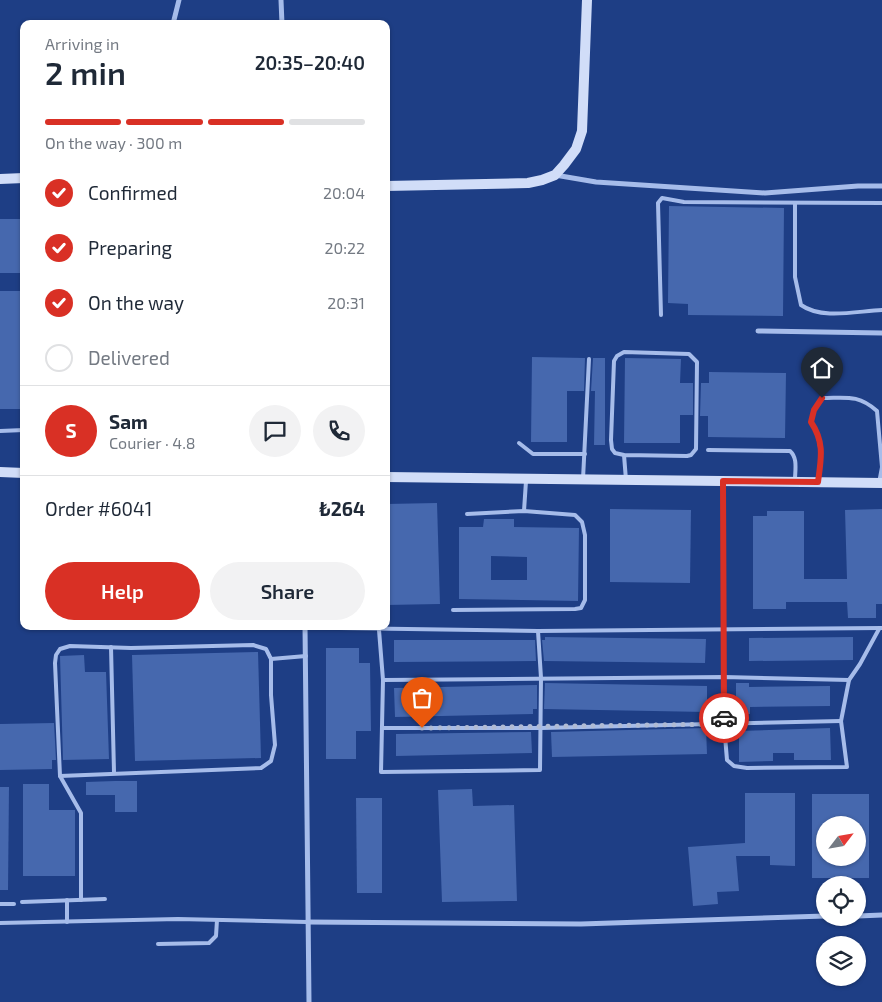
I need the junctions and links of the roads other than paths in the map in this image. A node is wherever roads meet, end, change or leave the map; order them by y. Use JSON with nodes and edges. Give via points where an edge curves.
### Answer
{"nodes":[{"id":1,"x":179,"y":0,"type":"edge"},
{"id":2,"x":281,"y":0,"type":"edge"},
{"id":3,"x":587,"y":0,"type":"edge"},
{"id":4,"x":174,"y":20,"type":"edge"},
{"id":5,"x":282,"y":20,"type":"edge"},
{"id":6,"x":554,"y":175,"type":"junction"},
{"id":7,"x":20,"y":178,"type":"edge"},
{"id":8,"x":0,"y":179,"type":"edge"},
{"id":9,"x":390,"y":186,"type":"edge"},
{"id":10,"x":882,"y":186,"type":"edge"},
{"id":11,"x":661,"y":187,"type":"junction"},
{"id":12,"x":662,"y":198,"type":"junction"},
{"id":13,"x":882,"y":203,"type":"edge"},
{"id":14,"x":795,"y":204,"type":"junction"},
{"id":15,"x":882,"y":310,"type":"edge"},
{"id":16,"x":661,"y":315,"type":"dead end"},
{"id":17,"x":758,"y":332,"type":"dead end"},
{"id":18,"x":882,"y":333,"type":"edge"},
{"id":19,"x":589,"y":359,"type":"dead end"},
{"id":20,"x":20,"y":430,"type":"edge"},
{"id":21,"x":0,"y":431,"type":"edge"},
{"id":22,"x":519,"y":443,"type":"dead end"},
{"id":23,"x":708,"y":450,"type":"dead end"},
{"id":24,"x":585,"y":454,"type":"junction"},
{"id":25,"x":624,"y":455,"type":"junction"},
{"id":26,"x":0,"y":472,"type":"edge"},
{"id":27,"x":20,"y":472,"type":"edge"},
{"id":28,"x":390,"y":477,"type":"edge"},
{"id":29,"x":526,"y":479,"type":"junction"},
{"id":30,"x":583,"y":479,"type":"junction"},
{"id":31,"x":626,"y":480,"type":"junction"},
{"id":32,"x":723,"y":481,"type":"junction"},
{"id":33,"x":795,"y":482,"type":"junction"},
{"id":34,"x":818,"y":482,"type":"junction"},
{"id":35,"x":881,"y":483,"type":"edge"},
{"id":36,"x":524,"y":511,"type":"junction"},
{"id":37,"x":466,"y":514,"type":"dead end"},
{"id":38,"x":453,"y":610,"type":"dead end"},
{"id":39,"x":881,"y":628,"type":"edge"},
{"id":40,"x":723,"y":629,"type":"junction"},
{"id":41,"x":306,"y":630,"type":"edge"},
{"id":42,"x":379,"y":630,"type":"joint"},
{"id":43,"x":538,"y":631,"type":"junction"},
{"id":44,"x":111,"y":648,"type":"junction"},
{"id":45,"x":306,"y":656,"type":"junction"},
{"id":46,"x":271,"y":659,"type":"junction"},
{"id":47,"x":724,"y":677,"type":"junction"},
{"id":48,"x":540,"y":678,"type":"junction"},
{"id":49,"x":383,"y":680,"type":"junction"},
{"id":50,"x":849,"y":680,"type":"junction"},
{"id":51,"x":841,"y":722,"type":"junction"},
{"id":52,"x":724,"y":724,"type":"junction"},
{"id":53,"x":383,"y":728,"type":"junction"},
{"id":54,"x":541,"y":728,"type":"junction"},
{"id":55,"x":114,"y":772,"type":"junction"},
{"id":56,"x":60,"y":776,"type":"junction"},
{"id":57,"x":105,"y":899,"type":"dead end"},
{"id":58,"x":67,"y":900,"type":"junction"},
{"id":59,"x":81,"y":900,"type":"junction"},
{"id":60,"x":22,"y":902,"type":"dead end"},
{"id":61,"x":0,"y":904,"type":"edge"},
{"id":62,"x":14,"y":904,"type":"dead end"},
{"id":63,"x":882,"y":915,"type":"edge"},
{"id":64,"x":816,"y":916,"type":"edge"},
{"id":65,"x":866,"y":916,"type":"edge"},
{"id":66,"x":217,"y":920,"type":"junction"},
{"id":67,"x":67,"y":922,"type":"junction"},
{"id":68,"x":307,"y":922,"type":"junction"},
{"id":69,"x":0,"y":923,"type":"edge"},
{"id":70,"x":158,"y":944,"type":"dead end"},
{"id":71,"x":309,"y":1002,"type":"edge"}],
"edges":[{"from":1,"to":4,"type":"street"},
{"from":2,"to":5,"type":"street"},
{"from":3,"to":6,"type":"street","via":[[582,131],[576,149]]},
{"from":6,"to":9,"type":"street","via":[[528,183]]},
{"from":6,"to":11,"type":"street"},
{"from":7,"to":8,"type":"street"},
{"from":10,"to":11,"type":"street","via":[[765,193]]},
{"from":11,"to":12,"type":"lane"},
{"from":12,"to":14,"type":"lane","via":[[684,202]]},
{"from":12,"to":16,"type":"lane","via":[[658,203]]},
{"from":13,"to":14,"type":"lane"},
{"from":14,"to":15,"type":"lane","via":[[795,277],[801,305],[808,310],[827,313]]},
{"from":17,"to":18,"type":"street"},
{"from":19,"to":24,"type":"lane"},
{"from":20,"to":21,"type":"lane"},
{"from":22,"to":24,"type":"lane","via":[[533,454]]},
{"from":23,"to":33,"type":"lane","via":[[790,451],[796,463]]},
{"from":24,"to":30,"type":"lane"},
{"from":25,"to":25,"type":"lane","via":[[615,453],[611,440],[616,356],[624,352],[690,354],[697,362],[696,449],[687,456]]},
{"from":25,"to":31,"type":"lane"},
{"from":26,"to":27,"type":"street"},
{"from":28,"to":29,"type":"street"},
{"from":29,"to":30,"type":"street"},
{"from":29,"to":36,"type":"lane"},
{"from":30,"to":31,"type":"street"},
{"from":31,"to":32,"type":"street"},
{"from":32,"to":33,"type":"street"},
{"from":32,"to":40,"type":"lane"},
{"from":33,"to":34,"type":"street"},
{"from":34,"to":35,"type":"street"},
{"from":34,"to":35,"type":"lane","via":[[821,448],[819,434],[811,422],[814,410],[822,398],[856,398],[877,411]]},
{"from":36,"to":37,"type":"lane"},
{"from":36,"to":38,"type":"lane","via":[[574,515],[582,522],[585,534],[585,600],[581,608]]},
{"from":39,"to":40,"type":"lane"},
{"from":39,"to":50,"type":"lane"},
{"from":40,"to":43,"type":"lane"},
{"from":40,"to":47,"type":"lane"},
{"from":41,"to":45,"type":"street"},
{"from":42,"to":43,"type":"lane"},
{"from":42,"to":49,"type":"lane"},
{"from":43,"to":48,"type":"lane"},
{"from":44,"to":46,"type":"lane","via":[[253,645],[266,649]]},
{"from":44,"to":55,"type":"lane"},
{"from":44,"to":56,"type":"lane","via":[[70,646],[60,649],[56,655]]},
{"from":45,"to":46,"type":"lane"},
{"from":45,"to":68,"type":"street"},
{"from":46,"to":55,"type":"lane","via":[[275,745],[272,761],[266,766]]},
{"from":47,"to":48,"type":"lane"},
{"from":47,"to":50,"type":"lane"},
{"from":47,"to":52,"type":"lane"},
{"from":48,"to":49,"type":"lane"},
{"from":48,"to":54,"type":"lane"},
{"from":49,"to":53,"type":"lane"},
{"from":50,"to":51,"type":"lane"},
{"from":51,"to":52,"type":"lane"},
{"from":51,"to":52,"type":"lane","via":[[846,767],[734,766],[726,760]]},
{"from":52,"to":54,"type":"lane"},
{"from":53,"to":54,"type":"lane"},
{"from":53,"to":54,"type":"lane","via":[[381,772],[540,770]]},
{"from":55,"to":56,"type":"lane"},
{"from":56,"to":59,"type":"lane","via":[[81,813]]},
{"from":57,"to":59,"type":"lane"},
{"from":58,"to":59,"type":"lane"},
{"from":58,"to":60,"type":"lane"},
{"from":58,"to":67,"type":"lane"},
{"from":61,"to":62,"type":"lane"},
{"from":63,"to":65,"type":"street"},
{"from":64,"to":68,"type":"street","via":[[581,924]]},
{"from":66,"to":67,"type":"lane"},
{"from":66,"to":68,"type":"lane"},
{"from":66,"to":70,"type":"lane","via":[[216,936],[209,943]]},
{"from":67,"to":69,"type":"lane"},
{"from":68,"to":71,"type":"street"}]}
